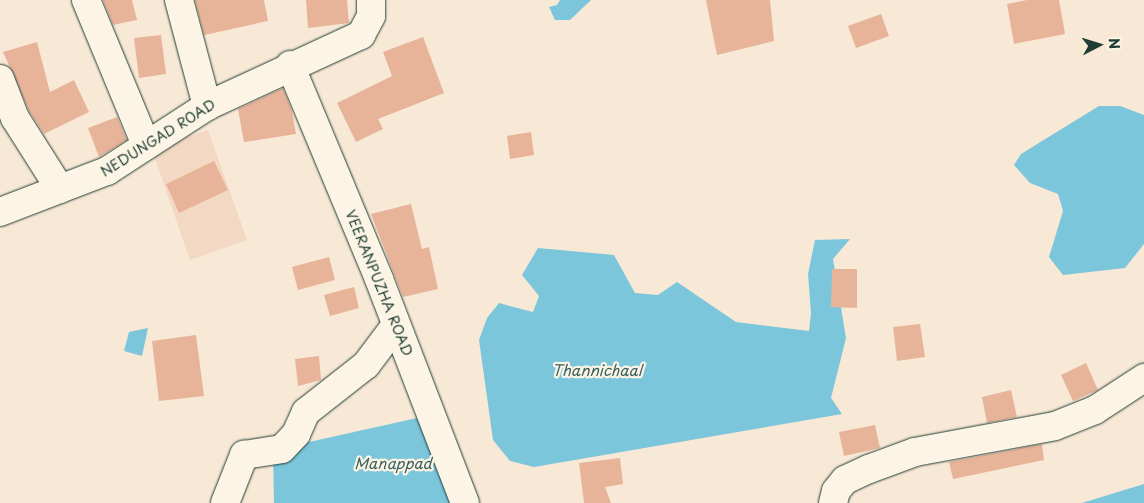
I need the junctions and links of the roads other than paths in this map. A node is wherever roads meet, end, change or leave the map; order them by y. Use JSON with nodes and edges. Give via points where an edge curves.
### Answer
{"nodes":[{"id":1,"x":86,"y":0,"type":"edge"},
{"id":2,"x":179,"y":0,"type":"edge"},
{"id":3,"x":371,"y":0,"type":"edge"},
{"id":4,"x":290,"y":65,"type":"junction"},
{"id":5,"x":0,"y":79,"type":"edge"},
{"id":6,"x":207,"y":106,"type":"junction"},
{"id":7,"x":146,"y":145,"type":"junction"},
{"id":8,"x":60,"y":189,"type":"junction"},
{"id":9,"x":0,"y":212,"type":"edge"},
{"id":10,"x":396,"y":325,"type":"junction"},
{"id":11,"x":1144,"y":378,"type":"edge"},
{"id":12,"x":225,"y":503,"type":"edge"},
{"id":13,"x":465,"y":503,"type":"edge"},
{"id":14,"x":833,"y":503,"type":"edge"}],
"edges":[{"from":1,"to":7,"type":"street"},
{"from":2,"to":6,"type":"street"},
{"from":3,"to":4,"type":"street","name":"NEDUNGAD ROAD","via":[[371,16],[362,35]]},
{"from":4,"to":6,"type":"street","name":"NEDUNGAD ROAD"},
{"from":4,"to":10,"type":"street","name":"VEERANPUZHA ROAD"},
{"from":5,"to":8,"type":"street","via":[[15,118]]},
{"from":6,"to":7,"type":"street","name":"NEDUNGAD ROAD"},
{"from":7,"to":8,"type":"street","name":"NEDUNGAD ROAD","via":[[107,171]]},
{"from":8,"to":9,"type":"street","name":"NEDUNGAD ROAD"},
{"from":10,"to":12,"type":"street","via":[[366,365],[306,412],[296,434],[282,449],[244,455]]},
{"from":10,"to":13,"type":"street","name":"VEERANPUZHA ROAD"},
{"from":11,"to":14,"type":"street","via":[[1095,410],[1055,426],[925,450],[845,480],[836,491]]}]}
